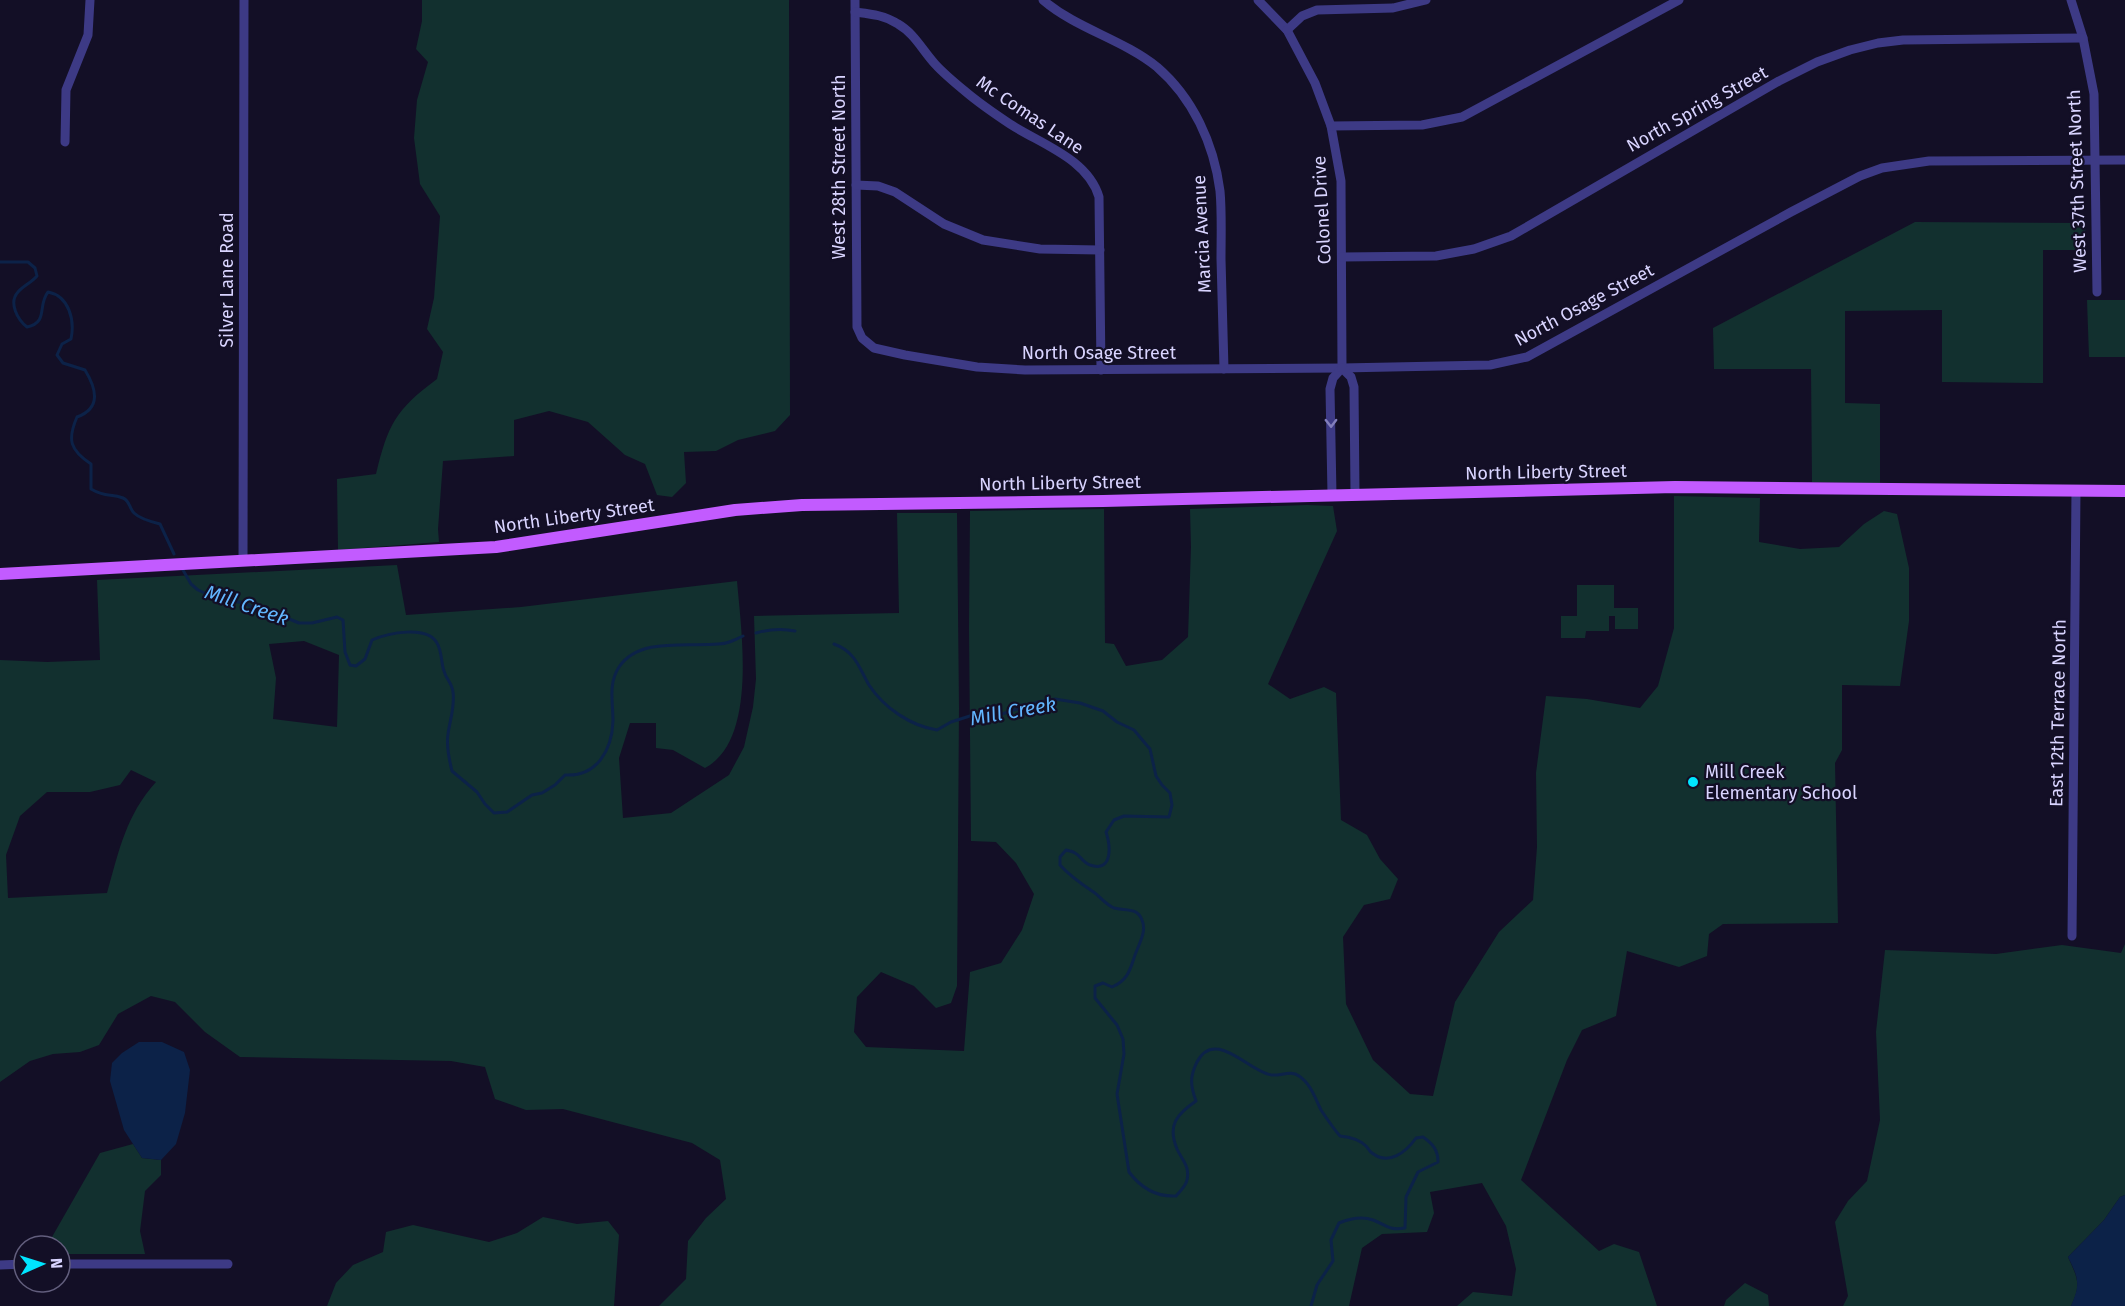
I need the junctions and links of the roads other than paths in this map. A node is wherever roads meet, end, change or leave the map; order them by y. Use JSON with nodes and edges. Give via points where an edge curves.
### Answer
{"nodes":[{"id":1,"x":90,"y":0,"type":"edge"},
{"id":2,"x":244,"y":0,"type":"edge"},
{"id":3,"x":855,"y":0,"type":"edge"},
{"id":4,"x":1043,"y":0,"type":"edge"},
{"id":5,"x":1258,"y":0,"type":"edge"},
{"id":6,"x":1426,"y":0,"type":"edge"},
{"id":7,"x":1679,"y":0,"type":"edge"},
{"id":8,"x":2071,"y":0,"type":"edge"},
{"id":9,"x":855,"y":12,"type":"junction"},
{"id":10,"x":1287,"y":30,"type":"junction"},
{"id":11,"x":2084,"y":38,"type":"junction"},
{"id":12,"x":1331,"y":126,"type":"junction"},
{"id":13,"x":65,"y":142,"type":"dead end"},
{"id":14,"x":2096,"y":160,"type":"junction"},
{"id":15,"x":2125,"y":160,"type":"edge"},
{"id":16,"x":856,"y":184,"type":"junction"},
{"id":17,"x":1100,"y":250,"type":"junction"},
{"id":18,"x":1342,"y":257,"type":"junction"},
{"id":19,"x":2097,"y":292,"type":"dead end"},
{"id":20,"x":860,"y":334,"type":"joint"},
{"id":21,"x":1342,"y":368,"type":"junction"},
{"id":22,"x":1224,"y":369,"type":"junction"},
{"id":23,"x":1101,"y":370,"type":"junction"},
{"id":24,"x":2076,"y":490,"type":"junction"},
{"id":25,"x":2125,"y":491,"type":"edge"},
{"id":26,"x":1355,"y":494,"type":"junction"},
{"id":27,"x":1332,"y":495,"type":"junction"},
{"id":28,"x":243,"y":561,"type":"junction"},
{"id":29,"x":0,"y":574,"type":"edge"},
{"id":30,"x":2072,"y":936,"type":"dead end"},
{"id":31,"x":228,"y":1263,"type":"dead end"},
{"id":32,"x":72,"y":1264,"type":"edge"}],
"edges":[{"from":1,"to":13,"type":"street","via":[[85,48],[66,90]]},
{"from":2,"to":28,"type":"street","name":"Silver Lane Road"},
{"from":3,"to":9,"type":"street","name":"West 28th Street North"},
{"from":4,"to":22,"type":"street","name":"Marcia Avenue","via":[[1082,26],[1126,46],[1157,68],[1183,95],[1204,132],[1220,192]]},
{"from":5,"to":10,"type":"street","name":"Colonel Drive"},
{"from":6,"to":10,"type":"street","via":[[1393,8],[1317,9]]},
{"from":7,"to":12,"type":"street","via":[[1462,117],[1422,125]]},
{"from":8,"to":11,"type":"street","name":"West 37th Street North"},
{"from":9,"to":16,"type":"street","name":"West 28th Street North"},
{"from":9,"to":17,"type":"street","name":"Mc Comas Lane","via":[[879,15],[900,24],[966,93],[1089,175],[1099,197]]},
{"from":10,"to":12,"type":"street","name":"Colonel Drive","via":[[1315,83]]},
{"from":11,"to":14,"type":"street","name":"West 37th Street North","via":[[2094,94]]},
{"from":11,"to":18,"type":"street","name":"North Spring Street","via":[[1903,40],[1850,50],[1779,81],[1511,236],[1474,249],[1436,256]]},
{"from":12,"to":18,"type":"street","name":"Colonel Drive","via":[[1341,181]]},
{"from":14,"to":15,"type":"street","name":"North Osage Street"},
{"from":14,"to":19,"type":"street","name":"West 37th Street North"},
{"from":14,"to":21,"type":"street","name":"North Osage Street","via":[[1929,161],[1882,168],[1791,212],[1527,357],[1490,365]]},
{"from":16,"to":17,"type":"street","via":[[895,192],[945,224],[982,240],[1040,249]]},
{"from":16,"to":20,"type":"street","name":"West 28th Street North"},
{"from":17,"to":23,"type":"street","name":"Mc Comas Lane"},
{"from":18,"to":21,"type":"street","name":"Colonel Drive"},
{"from":20,"to":23,"type":"street","name":"North Osage Street","via":[[874,348],[977,367]]},
{"from":21,"to":22,"type":"street","name":"North Osage Street"},
{"from":21,"to":26,"type":"street","name":"Colonel Drive","via":[[1354,387]]},
{"from":21,"to":27,"type":"street","name":"Colonel Drive","one_way":true,"via":[[1330,389]]},
{"from":22,"to":23,"type":"street","name":"North Osage Street"},
{"from":24,"to":25,"type":"main road","name":"North Liberty Street"},
{"from":24,"to":26,"type":"main road","name":"North Liberty Street","via":[[1669,487]]},
{"from":24,"to":30,"type":"street","name":"East 12th Terrace North"},
{"from":26,"to":27,"type":"main road","name":"North Liberty Street"},
{"from":27,"to":28,"type":"main road","name":"North Liberty Street","via":[[802,505],[735,510],[496,547]]},
{"from":28,"to":29,"type":"main road","name":"North Liberty Street"},
{"from":31,"to":32,"type":"street"}]}
